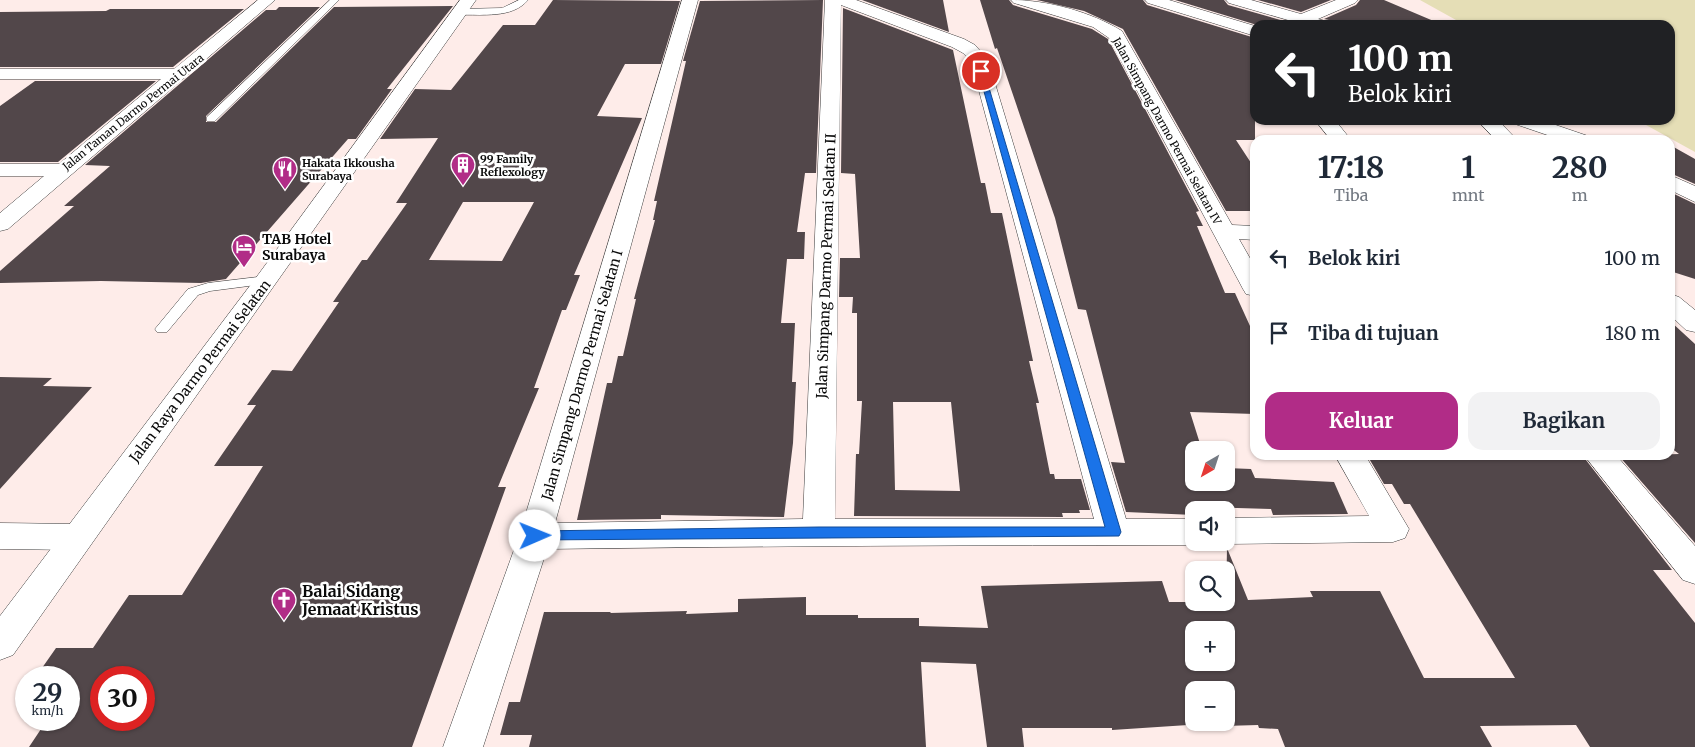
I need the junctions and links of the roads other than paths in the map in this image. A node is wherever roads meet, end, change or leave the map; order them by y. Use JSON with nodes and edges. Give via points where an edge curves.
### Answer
{"nodes":[{"id":1,"x":267,"y":0,"type":"edge"},
{"id":2,"x":335,"y":0,"type":"edge"},
{"id":3,"x":524,"y":0,"type":"edge"},
{"id":4,"x":690,"y":0,"type":"edge"},
{"id":5,"x":833,"y":0,"type":"edge"},
{"id":6,"x":842,"y":0,"type":"edge"},
{"id":7,"x":1019,"y":0,"type":"edge"},
{"id":8,"x":1153,"y":0,"type":"edge"},
{"id":9,"x":1234,"y":0,"type":"edge"},
{"id":10,"x":1350,"y":0,"type":"edge"},
{"id":11,"x":464,"y":6,"type":"edge"},
{"id":12,"x":1258,"y":6,"type":"junction"},
{"id":13,"x":1303,"y":19,"type":"junction"},
{"id":14,"x":1306,"y":20,"type":"edge"},
{"id":15,"x":1230,"y":22,"type":"junction"},
{"id":16,"x":1250,"y":29,"type":"edge"},
{"id":17,"x":0,"y":74,"type":"edge"},
{"id":18,"x":180,"y":74,"type":"junction"},
{"id":19,"x":211,"y":119,"type":"dead end"},
{"id":20,"x":1329,"y":125,"type":"edge"},
{"id":21,"x":1492,"y":125,"type":"edge"},
{"id":22,"x":1537,"y":125,"type":"edge"},
{"id":23,"x":1337,"y":135,"type":"edge"},
{"id":24,"x":1502,"y":135,"type":"edge"},
{"id":25,"x":1566,"y":135,"type":"edge"},
{"id":26,"x":0,"y":170,"type":"edge"},
{"id":27,"x":62,"y":170,"type":"junction"},
{"id":28,"x":1675,"y":184,"type":"edge"},
{"id":29,"x":1695,"y":195,"type":"edge"},
{"id":30,"x":0,"y":224,"type":"edge"},
{"id":31,"x":1222,"y":232,"type":"junction"},
{"id":32,"x":1250,"y":234,"type":"edge"},
{"id":33,"x":267,"y":280,"type":"junction"},
{"id":34,"x":1250,"y":280,"type":"edge"},
{"id":35,"x":1675,"y":306,"type":"edge"},
{"id":36,"x":1695,"y":324,"type":"edge"},
{"id":37,"x":162,"y":330,"type":"dead end"},
{"id":38,"x":1353,"y":460,"type":"edge"},
{"id":39,"x":1603,"y":460,"type":"edge"},
{"id":40,"x":1235,"y":531,"type":"edge"},
{"id":41,"x":819,"y":532,"type":"junction"},
{"id":42,"x":1114,"y":532,"type":"junction"},
{"id":43,"x":1185,"y":532,"type":"edge"},
{"id":44,"x":0,"y":536,"type":"edge"},
{"id":45,"x":77,"y":536,"type":"junction"},
{"id":46,"x":535,"y":536,"type":"junction"},
{"id":47,"x":1695,"y":570,"type":"edge"},
{"id":48,"x":0,"y":644,"type":"edge"},
{"id":49,"x":463,"y":747,"type":"edge"}],
"edges":[{"from":1,"to":18,"type":"street","name":"Jalan Taman Darmo Permai Utara"},
{"from":2,"to":19,"type":"lane"},
{"from":3,"to":11,"type":"lane","via":[[510,9]]},
{"from":4,"to":46,"type":"street","name":"Jalan Simpang Darmo Permai Selatan I"},
{"from":5,"to":41,"type":"street","name":"Jalan Simpang Darmo Permai Selatan II"},
{"from":6,"to":42,"type":"street","via":[[958,43],[979,60]]},
{"from":7,"to":31,"type":"street","name":"Jalan Simpang Darmo Permai Selatan IV","via":[[1099,24],[1116,35]]},
{"from":8,"to":15,"type":"street"},
{"from":9,"to":12,"type":"street"},
{"from":10,"to":13,"type":"street"},
{"from":11,"to":33,"type":"street","name":"Jalan Raya Darmo Permai Selatan"},
{"from":12,"to":13,"type":"street"},
{"from":12,"to":15,"type":"street"},
{"from":13,"to":14,"type":"street"},
{"from":15,"to":16,"type":"street"},
{"from":17,"to":18,"type":"street"},
{"from":18,"to":27,"type":"street","name":"Jalan Taman Darmo Permai Utara"},
{"from":20,"to":23,"type":"street"},
{"from":21,"to":24,"type":"street"},
{"from":22,"to":25,"type":"street"},
{"from":26,"to":27,"type":"street"},
{"from":27,"to":30,"type":"street","name":"Jalan Taman Darmo Permai Utara"},
{"from":28,"to":29,"type":"street"},
{"from":31,"to":32,"type":"street"},
{"from":31,"to":34,"type":"street","name":"Jalan Simpang Darmo Permai Selatan IV"},
{"from":33,"to":37,"type":"lane","via":[[192,292]]},
{"from":33,"to":45,"type":"street","name":"Jalan Raya Darmo Permai Selatan"},
{"from":35,"to":36,"type":"street"},
{"from":38,"to":40,"type":"street","via":[[1393,529]]},
{"from":39,"to":47,"type":"street"},
{"from":41,"to":42,"type":"street"},
{"from":41,"to":46,"type":"street"},
{"from":42,"to":43,"type":"street"},
{"from":44,"to":45,"type":"street"},
{"from":45,"to":48,"type":"street","name":"Jalan Raya Darmo Permai Selatan"},
{"from":46,"to":49,"type":"street","name":"Jalan Simpang Darmo Permai Selatan I"}]}
